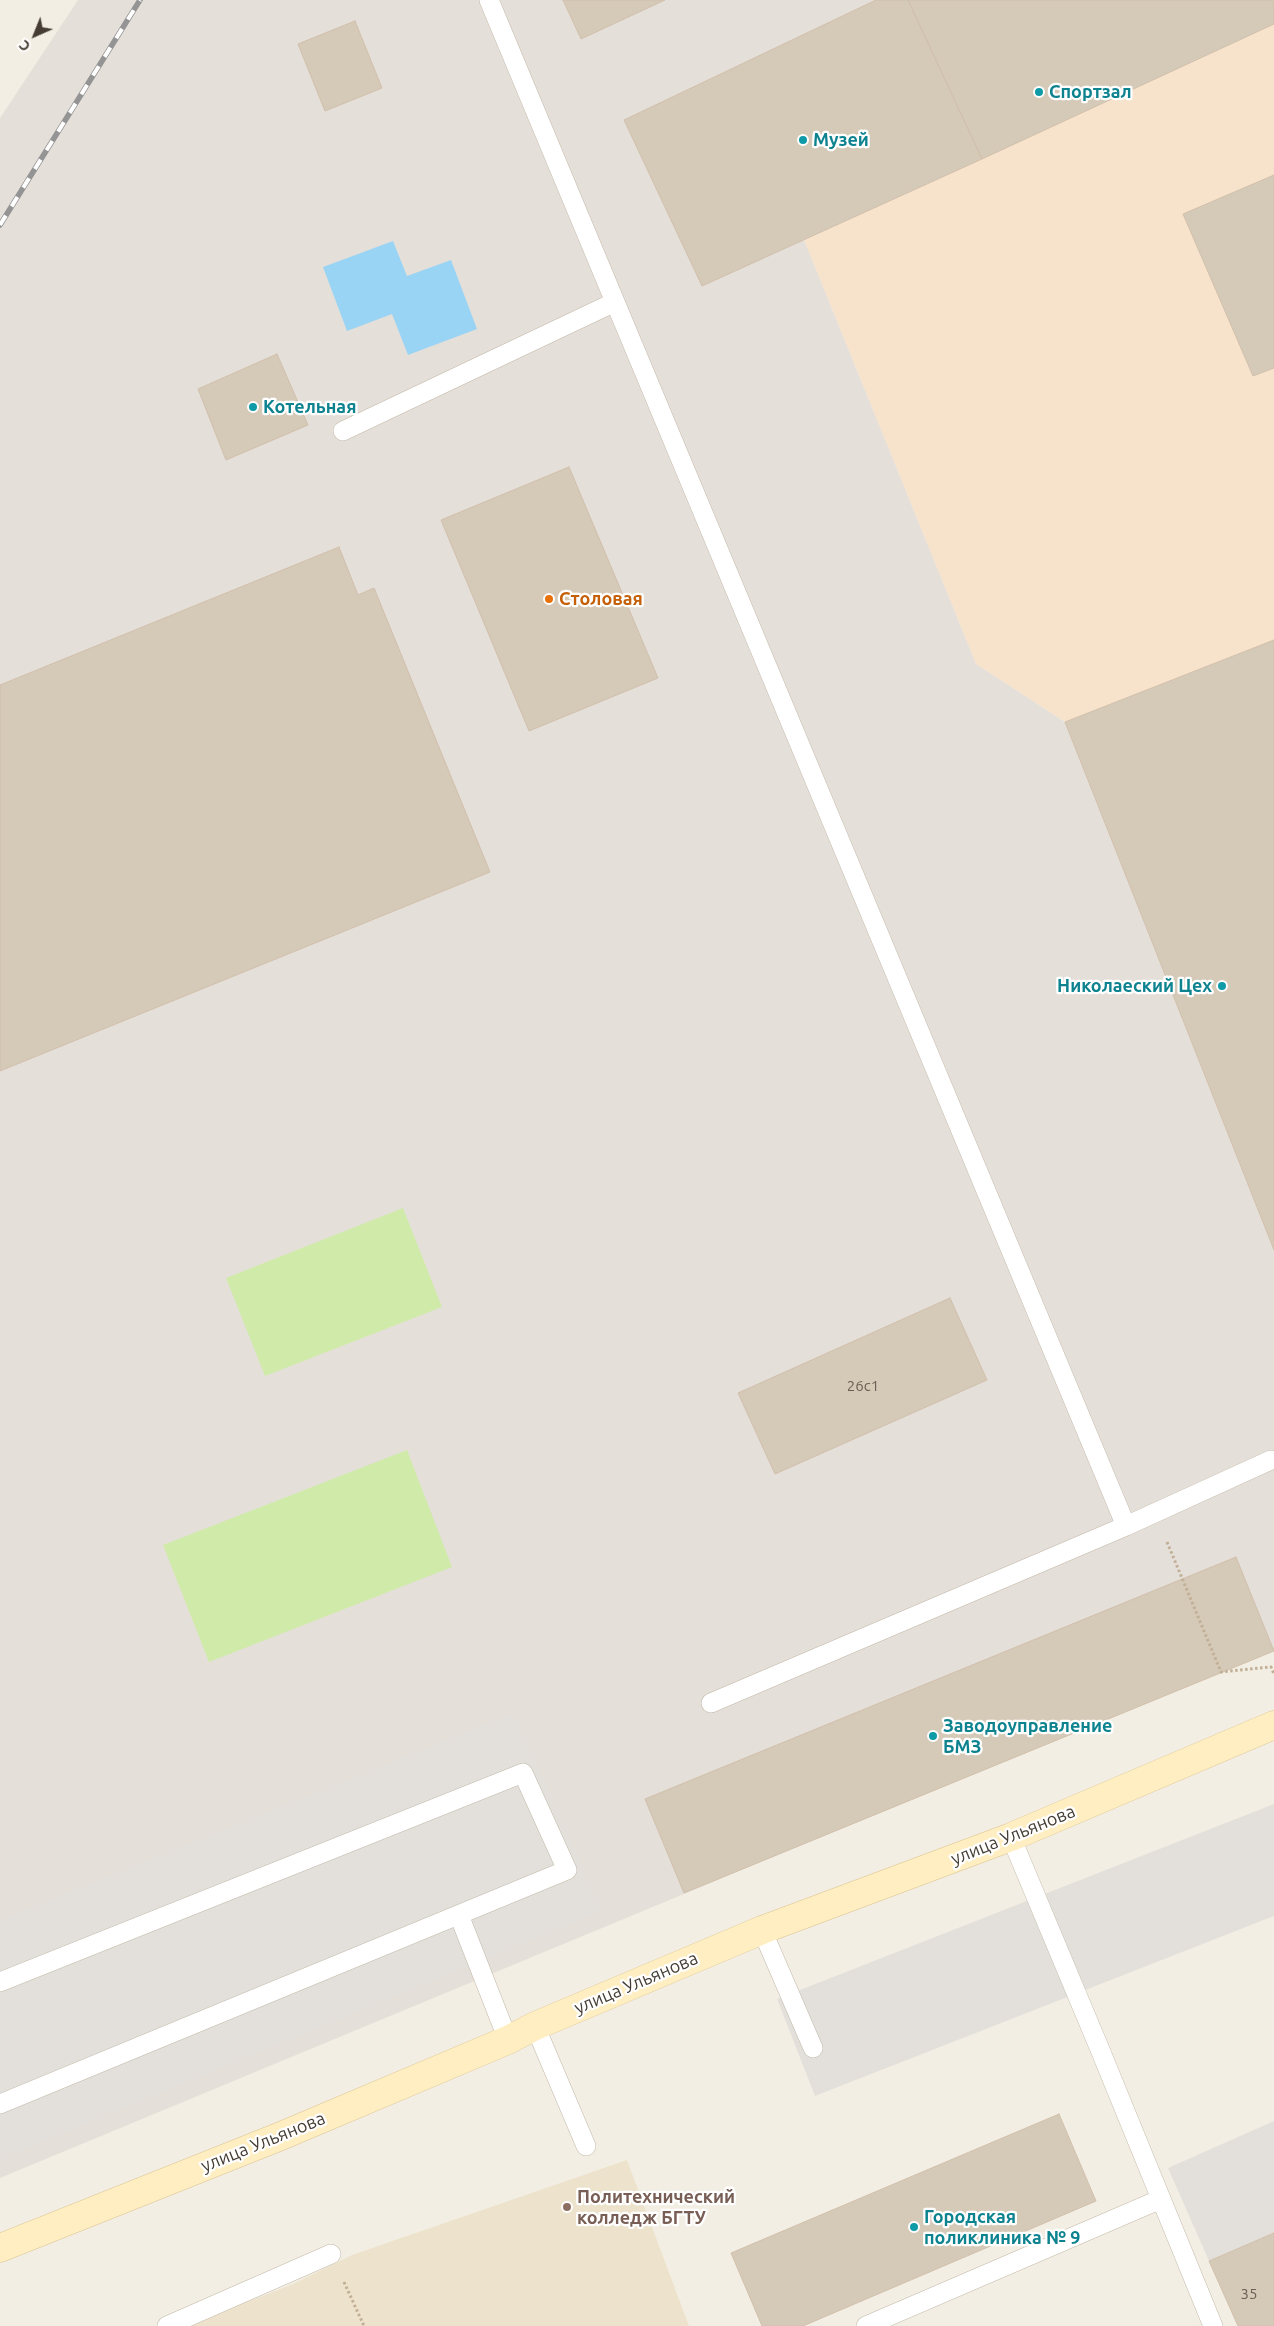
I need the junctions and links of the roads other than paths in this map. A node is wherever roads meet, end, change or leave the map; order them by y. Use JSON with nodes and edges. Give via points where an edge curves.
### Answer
{"nodes":[{"id":1,"x":489,"y":0,"type":"edge"},
{"id":2,"x":615,"y":302,"type":"junction"},
{"id":3,"x":343,"y":431,"type":"dead end"},
{"id":4,"x":1271,"y":1460,"type":"dead end"},
{"id":5,"x":1126,"y":1526,"type":"junction"},
{"id":6,"x":712,"y":1703,"type":"dead end"},
{"id":7,"x":1274,"y":1725,"type":"edge"},
{"id":8,"x":1010,"y":1838,"type":"junction"},
{"id":9,"x":459,"y":1915,"type":"junction"},
{"id":10,"x":762,"y":1930,"type":"junction"},
{"id":11,"x":0,"y":1982,"type":"edge"},
{"id":12,"x":535,"y":2026,"type":"junction"},
{"id":13,"x":508,"y":2040,"type":"junction"},
{"id":14,"x":813,"y":2048,"type":"dead end"},
{"id":15,"x":0,"y":2104,"type":"edge"},
{"id":16,"x":586,"y":2146,"type":"dead end"},
{"id":17,"x":1161,"y":2198,"type":"junction"},
{"id":18,"x":0,"y":2248,"type":"edge"},
{"id":19,"x":331,"y":2254,"type":"road end"},
{"id":20,"x":167,"y":2326,"type":"edge"},
{"id":21,"x":866,"y":2326,"type":"edge"},
{"id":22,"x":1213,"y":2326,"type":"edge"}],
"edges":[{"from":1,"to":2,"type":"lane"},
{"from":2,"to":3,"type":"lane"},
{"from":2,"to":5,"type":"lane"},
{"from":4,"to":5,"type":"lane"},
{"from":5,"to":6,"type":"lane"},
{"from":7,"to":8,"type":"main road","name":"улица Ульянова"},
{"from":8,"to":10,"type":"main road","name":"улица Ульянова"},
{"from":8,"to":17,"type":"lane"},
{"from":9,"to":11,"type":"lane","via":[[567,1870],[523,1773]]},
{"from":9,"to":13,"type":"lane"},
{"from":9,"to":15,"type":"lane"},
{"from":10,"to":12,"type":"main road","name":"улица Ульянова"},
{"from":10,"to":14,"type":"lane"},
{"from":12,"to":13,"type":"main road","name":"улица Ульянова"},
{"from":12,"to":16,"type":"lane"},
{"from":13,"to":18,"type":"main road","name":"улица Ульянова","via":[[281,2136]]},
{"from":17,"to":21,"type":"lane"},
{"from":17,"to":22,"type":"lane"},
{"from":19,"to":20,"type":"lane"}]}
